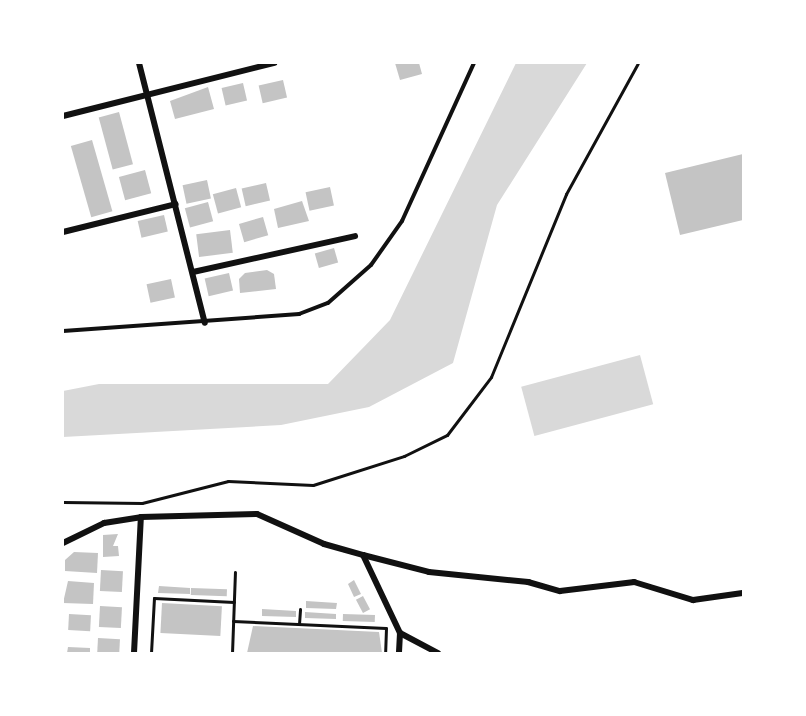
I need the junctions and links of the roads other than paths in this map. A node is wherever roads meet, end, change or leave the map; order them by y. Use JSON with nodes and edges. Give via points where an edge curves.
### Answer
{"nodes":[{"id":1,"x":139,"y":63,"type":"edge"},
{"id":2,"x":274,"y":63,"type":"edge"},
{"id":3,"x":474,"y":63,"type":"edge"},
{"id":4,"x":148,"y":96,"type":"junction"},
{"id":5,"x":63,"y":116,"type":"edge"},
{"id":6,"x":176,"y":204,"type":"junction"},
{"id":7,"x":63,"y":232,"type":"edge"},
{"id":8,"x":356,"y":236,"type":"dead end"},
{"id":9,"x":193,"y":272,"type":"junction"},
{"id":10,"x":205,"y":323,"type":"junction"},
{"id":11,"x":63,"y":331,"type":"edge"},
{"id":12,"x":141,"y":517,"type":"junction"},
{"id":13,"x":63,"y":543,"type":"edge"},
{"id":14,"x":363,"y":555,"type":"junction"},
{"id":15,"x":743,"y":593,"type":"edge"},
{"id":16,"x":400,"y":633,"type":"junction"},
{"id":17,"x":134,"y":653,"type":"edge"},
{"id":18,"x":399,"y":653,"type":"edge"},
{"id":19,"x":438,"y":653,"type":"edge"}],
"edges":[{"from":1,"to":4,"type":"street"},
{"from":2,"to":4,"type":"street"},
{"from":3,"to":10,"type":"lane","via":[[402,221],[343,292],[300,314]]},
{"from":4,"to":5,"type":"street"},
{"from":4,"to":6,"type":"street"},
{"from":6,"to":7,"type":"street"},
{"from":6,"to":9,"type":"street"},
{"from":8,"to":9,"type":"street"},
{"from":9,"to":10,"type":"street"},
{"from":10,"to":11,"type":"lane"},
{"from":12,"to":13,"type":"street","via":[[104,523]]},
{"from":12,"to":14,"type":"street","via":[[257,514],[318,542]]},
{"from":12,"to":17,"type":"street"},
{"from":14,"to":15,"type":"street","via":[[429,572],[528,582],[560,591],[634,582],[693,600]]},
{"from":14,"to":16,"type":"street"},
{"from":16,"to":18,"type":"street"},
{"from":16,"to":19,"type":"street"}]}
